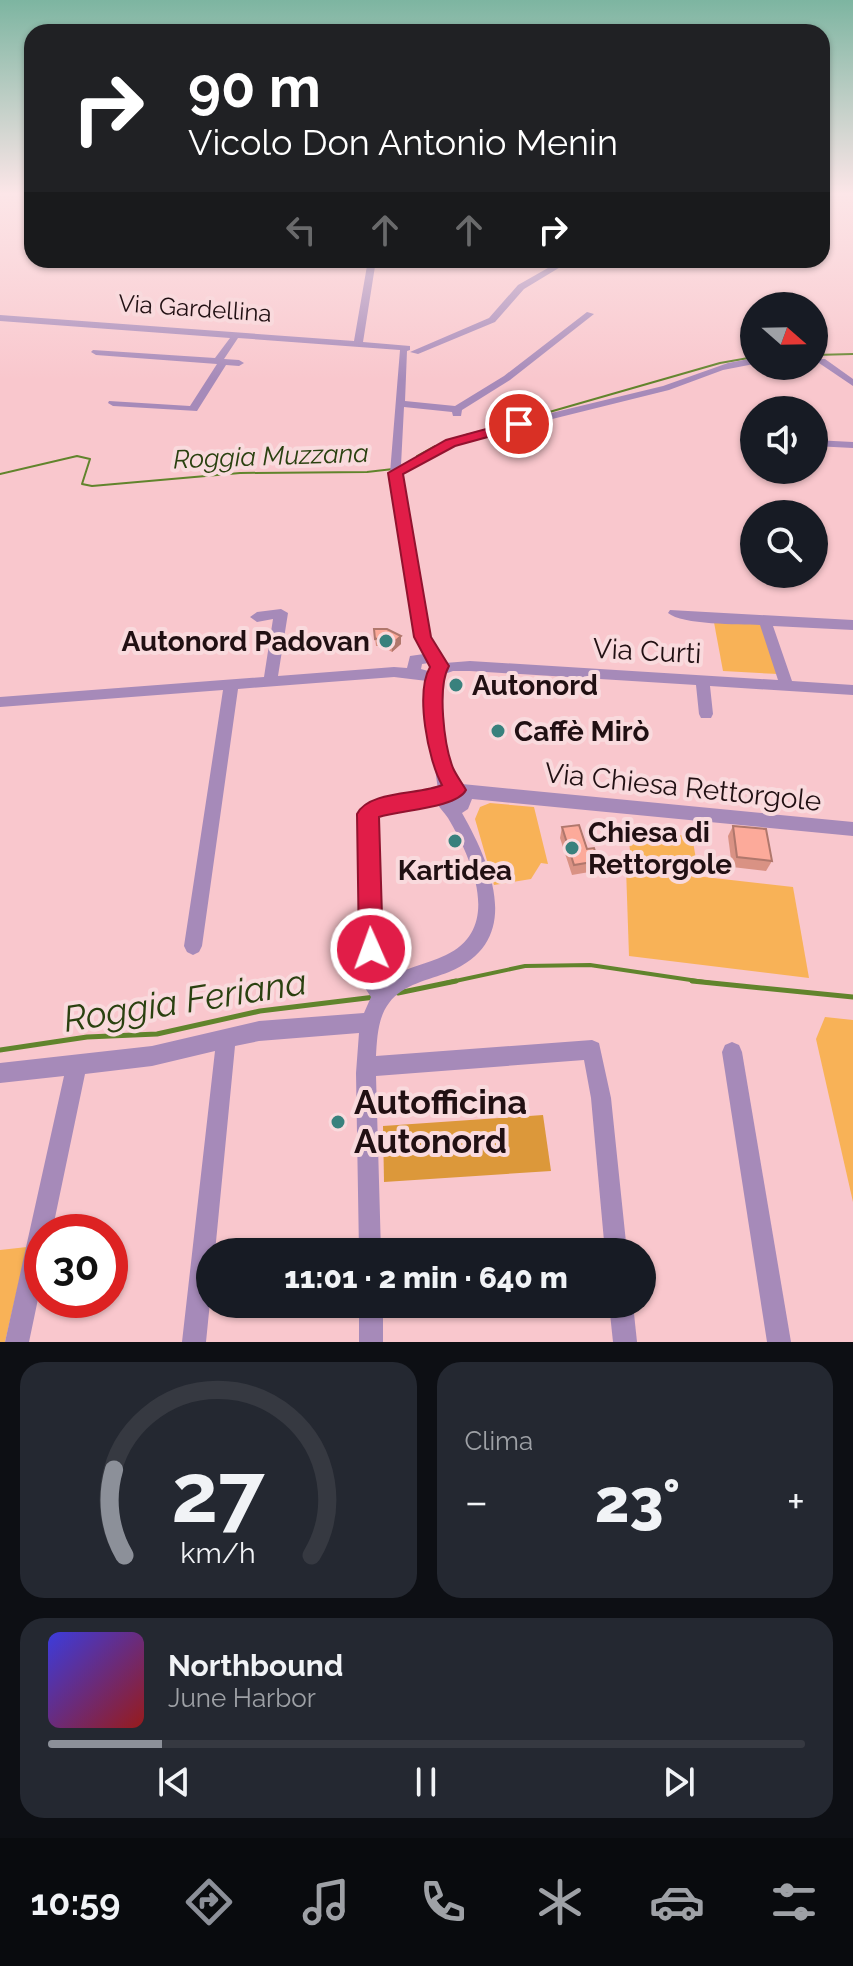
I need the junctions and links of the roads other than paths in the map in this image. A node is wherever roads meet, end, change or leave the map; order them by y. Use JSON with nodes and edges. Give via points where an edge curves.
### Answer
{"nodes":[{"id":1,"x":371,"y":268,"type":"edge"},
{"id":2,"x":554,"y":268,"type":"edge"},
{"id":3,"x":590,"y":314,"type":"dead end"},
{"id":4,"x":0,"y":318,"type":"edge"},
{"id":5,"x":236,"y":335,"type":"junction"},
{"id":6,"x":358,"y":343,"type":"junction"},
{"id":7,"x":96,"y":352,"type":"dead end"},
{"id":8,"x":408,"y":352,"type":"junction"},
{"id":9,"x":828,"y":360,"type":"edge"},
{"id":10,"x":843,"y":360,"type":"dead end"},
{"id":11,"x":221,"y":362,"type":"junction"},
{"id":12,"x":239,"y":363,"type":"dead end"},
{"id":13,"x":740,"y":363,"type":"edge"},
{"id":14,"x":828,"y":367,"type":"edge"},
{"id":15,"x":853,"y":383,"type":"edge"},
{"id":16,"x":113,"y":403,"type":"dead end"},
{"id":17,"x":400,"y":404,"type":"junction"},
{"id":18,"x":828,"y":444,"type":"edge"},
{"id":19,"x":853,"y":445,"type":"edge"},
{"id":20,"x":395,"y":466,"type":"junction"},
{"id":21,"x":675,"y":613,"type":"dead end"},
{"id":22,"x":257,"y":617,"type":"dead end"},
{"id":23,"x":765,"y":621,"type":"junction"},
{"id":24,"x":853,"y":625,"type":"edge"},
{"id":25,"x":423,"y":637,"type":"junction"},
{"id":26,"x":432,"y":657,"type":"junction"},
{"id":27,"x":416,"y":668,"type":"junction"},
{"id":28,"x":437,"y":673,"type":"junction"},
{"id":29,"x":702,"y":680,"type":"junction"},
{"id":30,"x":270,"y":681,"type":"junction"},
{"id":31,"x":231,"y":685,"type":"junction"},
{"id":32,"x":787,"y":686,"type":"junction"},
{"id":33,"x":853,"y":690,"type":"edge"},
{"id":34,"x":432,"y":695,"type":"junction"},
{"id":35,"x":0,"y":702,"type":"edge"},
{"id":36,"x":706,"y":714,"type":"dead end"},
{"id":37,"x":454,"y":798,"type":"junction"},
{"id":38,"x":853,"y":829,"type":"edge"},
{"id":39,"x":193,"y":946,"type":"dead end"},
{"id":40,"x":375,"y":1010,"type":"junction"},
{"id":41,"x":226,"y":1039,"type":"junction"},
{"id":42,"x":732,"y":1052,"type":"dead end"},
{"id":43,"x":77,"y":1063,"type":"junction"},
{"id":44,"x":367,"y":1067,"type":"junction"},
{"id":45,"x":0,"y":1073,"type":"edge"},
{"id":46,"x":370,"y":1238,"type":"edge"},
{"id":47,"x":615,"y":1238,"type":"edge"},
{"id":48,"x":371,"y":1318,"type":"edge"},
{"id":49,"x":622,"y":1318,"type":"edge"},
{"id":50,"x":17,"y":1342,"type":"edge"},
{"id":51,"x":194,"y":1342,"type":"edge"},
{"id":52,"x":371,"y":1342,"type":"edge"},
{"id":53,"x":625,"y":1342,"type":"edge"},
{"id":54,"x":779,"y":1342,"type":"edge"}],
"edges":[{"from":1,"to":6,"type":"street"},
{"from":2,"to":8,"type":"street","via":[[521,287],[492,320]]},
{"from":3,"to":17,"type":"street","via":[[457,412]]},
{"from":4,"to":5,"type":"street","name":"Via Gardellina"},
{"from":5,"to":6,"type":"street","name":"Via Gardellina"},
{"from":5,"to":11,"type":"street"},
{"from":6,"to":8,"type":"street","name":"Via Gardellina"},
{"from":7,"to":11,"type":"street"},
{"from":8,"to":17,"type":"street"},
{"from":9,"to":10,"type":"street"},
{"from":11,"to":12,"type":"street"},
{"from":11,"to":16,"type":"street","via":[[193,409]]},
{"from":13,"to":20,"type":"street","via":[[602,406],[450,443]]},
{"from":14,"to":15,"type":"street"},
{"from":17,"to":20,"type":"street"},
{"from":18,"to":19,"type":"street"},
{"from":20,"to":25,"type":"street"},
{"from":21,"to":23,"type":"street"},
{"from":22,"to":30,"type":"street","via":[[281,613]]},
{"from":23,"to":24,"type":"street"},
{"from":23,"to":32,"type":"street"},
{"from":25,"to":26,"type":"street"},
{"from":25,"to":27,"type":"street"},
{"from":26,"to":27,"type":"street"},
{"from":26,"to":28,"type":"street","via":[[439,663]]},
{"from":27,"to":28,"type":"street"},
{"from":27,"to":30,"type":"street"},
{"from":27,"to":34,"type":"street"},
{"from":28,"to":29,"type":"street","name":"Via Curti","via":[[470,666]]},
{"from":28,"to":34,"type":"street"},
{"from":29,"to":32,"type":"street","name":"Via Curti"},
{"from":29,"to":36,"type":"street"},
{"from":30,"to":31,"type":"street"},
{"from":31,"to":35,"type":"street"},
{"from":31,"to":39,"type":"street"},
{"from":32,"to":33,"type":"street","name":"Via Curti"},
{"from":34,"to":37,"type":"street","via":[[443,768]]},
{"from":37,"to":38,"type":"street","name":"Via Chiesa Rettorgole","via":[[507,795]]},
{"from":37,"to":40,"type":"street","via":[[485,889],[486,932],[474,950],[455,961],[398,982]]},
{"from":37,"to":40,"type":"street","name":"Via Chiesa Rettorgole","via":[[433,796],[374,809],[366,820]]},
{"from":40,"to":41,"type":"street"},
{"from":40,"to":44,"type":"street"},
{"from":41,"to":43,"type":"street","via":[[152,1056]]},
{"from":41,"to":51,"type":"street"},
{"from":42,"to":54,"type":"street"},
{"from":43,"to":45,"type":"street"},
{"from":43,"to":50,"type":"street"},
{"from":44,"to":46,"type":"street"},
{"from":44,"to":47,"type":"street","via":[[592,1050]]},
{"from":48,"to":52,"type":"street"},
{"from":49,"to":53,"type":"street"}]}
